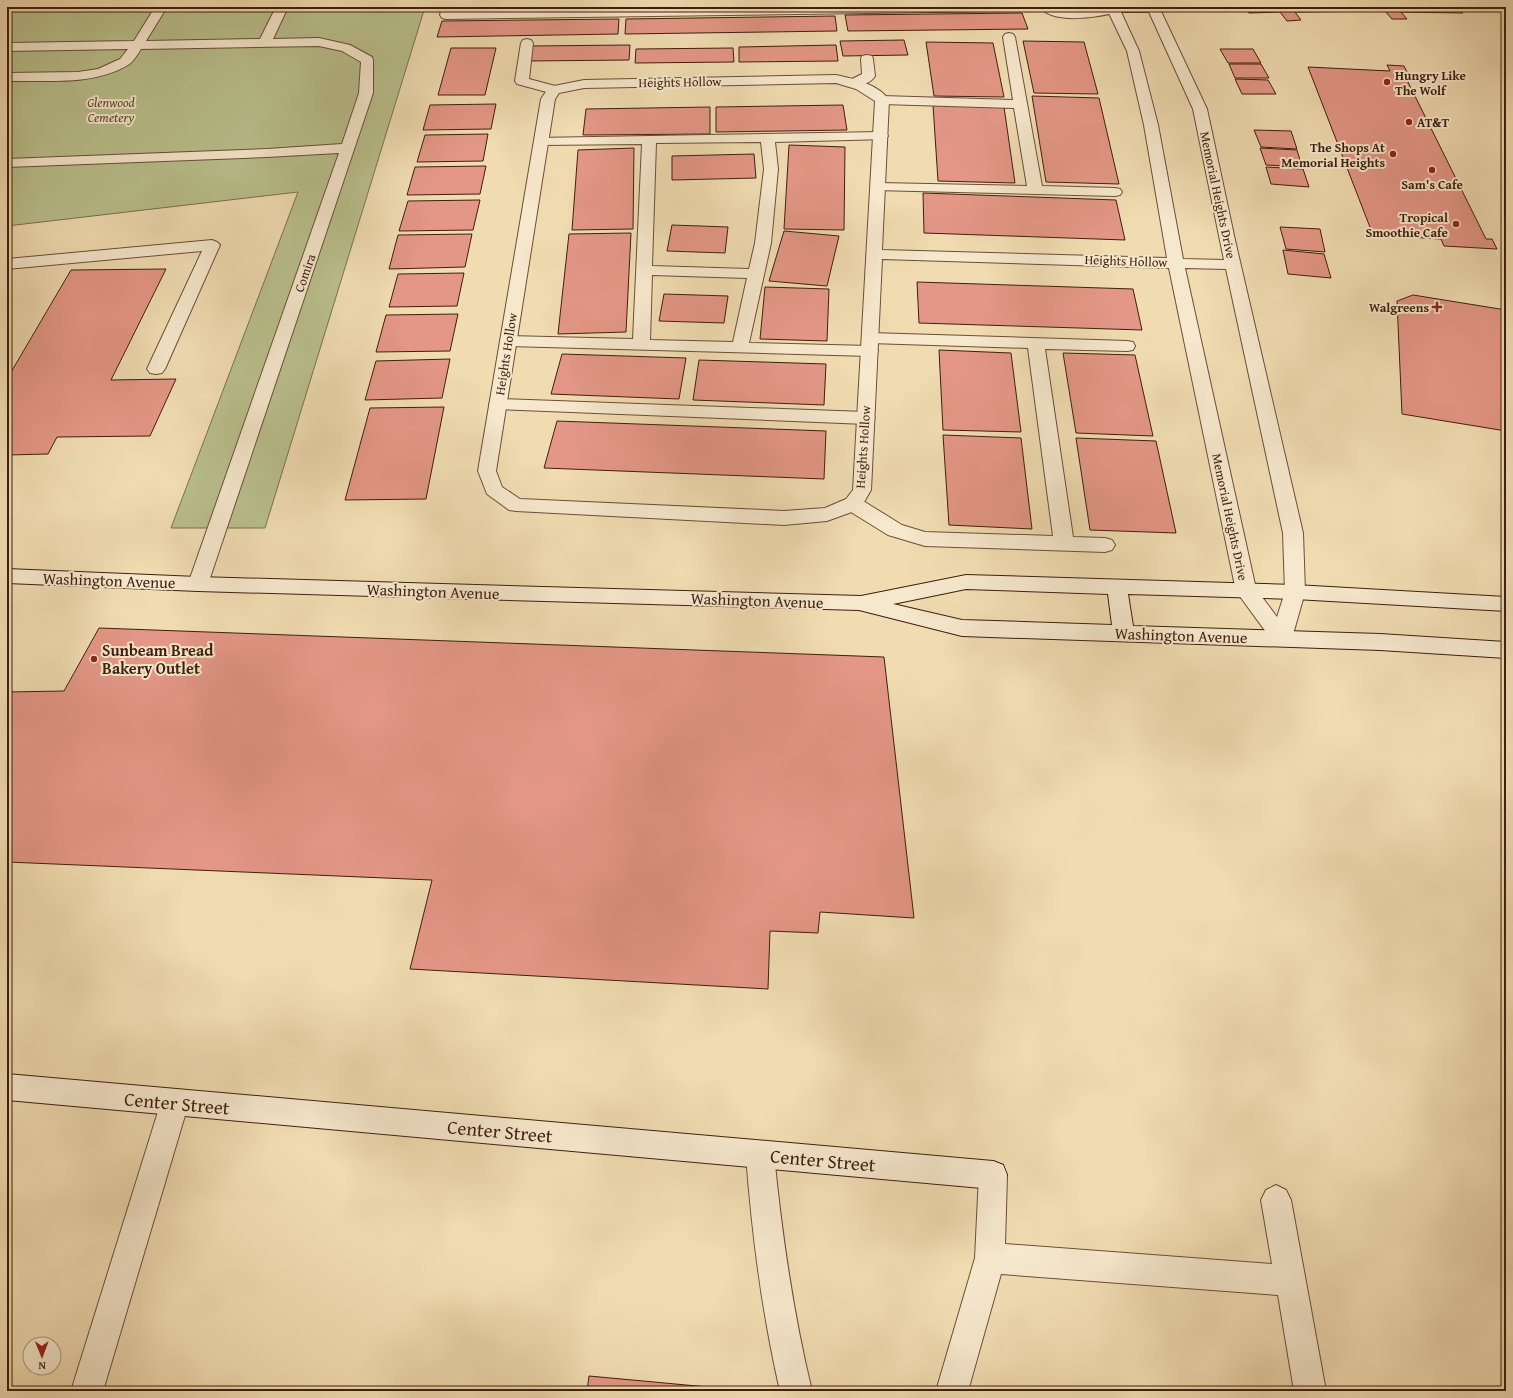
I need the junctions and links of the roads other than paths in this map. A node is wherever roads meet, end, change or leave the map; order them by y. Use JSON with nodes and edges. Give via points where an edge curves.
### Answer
{"nodes":[{"id":1,"x":161,"y":7,"type":"edge"},
{"id":2,"x":282,"y":7,"type":"edge"},
{"id":3,"x":448,"y":7,"type":"edge"},
{"id":4,"x":1007,"y":7,"type":"edge"},
{"id":5,"x":1046,"y":7,"type":"edge"},
{"id":6,"x":1110,"y":8,"type":"edge"},
{"id":7,"x":1153,"y":8,"type":"edge"},
{"id":8,"x":696,"y":9,"type":"edge"},
{"id":9,"x":1009,"y":37,"type":"dead end"},
{"id":10,"x":527,"y":43,"type":"dead end"},
{"id":11,"x":264,"y":44,"type":"junction"},
{"id":12,"x":137,"y":46,"type":"junction"},
{"id":13,"x":7,"y":48,"type":"edge"},
{"id":14,"x":867,"y":59,"type":"dead end"},
{"id":15,"x":7,"y":77,"type":"edge"},
{"id":16,"x":855,"y":83,"type":"junction"},
{"id":17,"x":554,"y":90,"type":"junction"},
{"id":18,"x":882,"y":100,"type":"junction"},
{"id":19,"x":1020,"y":104,"type":"junction"},
{"id":20,"x":881,"y":136,"type":"junction"},
{"id":21,"x":768,"y":138,"type":"junction"},
{"id":22,"x":649,"y":140,"type":"junction"},
{"id":23,"x":541,"y":141,"type":"junction"},
{"id":24,"x":347,"y":148,"type":"junction"},
{"id":25,"x":7,"y":163,"type":"edge"},
{"id":26,"x":879,"y":187,"type":"junction"},
{"id":27,"x":1035,"y":190,"type":"junction"},
{"id":28,"x":1115,"y":192,"type":"dead end"},
{"id":29,"x":875,"y":254,"type":"junction"},
{"id":30,"x":1176,"y":263,"type":"junction"},
{"id":31,"x":7,"y":264,"type":"edge"},
{"id":32,"x":1233,"y":265,"type":"junction"},
{"id":33,"x":644,"y":270,"type":"junction"},
{"id":34,"x":756,"y":274,"type":"junction"},
{"id":35,"x":508,"y":341,"type":"junction"},
{"id":36,"x":1036,"y":343,"type":"junction"},
{"id":37,"x":641,"y":344,"type":"junction"},
{"id":38,"x":870,"y":344,"type":"junction"},
{"id":39,"x":1127,"y":346,"type":"dead end"},
{"id":40,"x":740,"y":347,"type":"junction"},
{"id":41,"x":156,"y":369,"type":"dead end"},
{"id":42,"x":498,"y":404,"type":"junction"},
{"id":43,"x":866,"y":418,"type":"junction"},
{"id":44,"x":853,"y":504,"type":"junction"},
{"id":45,"x":1064,"y":543,"type":"junction"},
{"id":46,"x":1106,"y":545,"type":"dead end"},
{"id":47,"x":7,"y":576,"type":"edge"},
{"id":48,"x":198,"y":584,"type":"junction"},
{"id":49,"x":1117,"y":587,"type":"junction"},
{"id":50,"x":1246,"y":591,"type":"junction"},
{"id":51,"x":1295,"y":592,"type":"junction"},
{"id":52,"x":859,"y":603,"type":"junction"},
{"id":53,"x":1506,"y":604,"type":"edge"},
{"id":54,"x":1124,"y":634,"type":"junction"},
{"id":55,"x":1281,"y":638,"type":"junction"},
{"id":56,"x":1506,"y":650,"type":"edge"},
{"id":57,"x":7,"y":1087,"type":"edge"},
{"id":58,"x":175,"y":1102,"type":"junction"},
{"id":59,"x":760,"y":1155,"type":"junction"},
{"id":60,"x":1276,"y":1200,"type":"dead end"},
{"id":61,"x":990,"y":1258,"type":"junction"},
{"id":62,"x":1291,"y":1281,"type":"junction"},
{"id":63,"x":87,"y":1391,"type":"edge"},
{"id":64,"x":796,"y":1391,"type":"edge"},
{"id":65,"x":952,"y":1391,"type":"edge"},
{"id":66,"x":1310,"y":1391,"type":"edge"}],
"edges":[{"from":1,"to":12,"type":"street"},
{"from":2,"to":11,"type":"street"},
{"from":3,"to":8,"type":"street","via":[[446,15]]},
{"from":4,"to":8,"type":"street"},
{"from":5,"to":6,"type":"street","via":[[1064,14],[1096,14]]},
{"from":6,"to":7,"type":"street"},
{"from":6,"to":30,"type":"street","name":"Memorial Heights Drive","via":[[1133,51]]},
{"from":7,"to":32,"type":"street","name":"Memorial Heights Drive","via":[[1200,109]]},
{"from":9,"to":19,"type":"street"},
{"from":10,"to":17,"type":"street","via":[[522,81]]},
{"from":11,"to":12,"type":"street"},
{"from":11,"to":24,"type":"street","name":"Comira","via":[[319,42],[346,48],[367,60],[366,93]]},
{"from":12,"to":13,"type":"street"},
{"from":12,"to":15,"type":"street","via":[[125,62],[101,72],[78,76]]},
{"from":14,"to":16,"type":"street","via":[[869,76]]},
{"from":16,"to":17,"type":"street","name":"Heights Hollow","via":[[836,79],[592,83]]},
{"from":16,"to":18,"type":"street","name":"Heights Hollow","via":[[869,89]]},
{"from":17,"to":23,"type":"street","name":"Heights Hollow","via":[[548,98]]},
{"from":18,"to":19,"type":"street"},
{"from":18,"to":20,"type":"street","name":"Heights Hollow"},
{"from":19,"to":27,"type":"street"},
{"from":20,"to":21,"type":"street"},
{"from":20,"to":26,"type":"street","name":"Heights Hollow"},
{"from":21,"to":22,"type":"street"},
{"from":21,"to":34,"type":"street","via":[[771,169],[763,243]]},
{"from":22,"to":23,"type":"street"},
{"from":22,"to":33,"type":"street"},
{"from":23,"to":35,"type":"street","name":"Heights Hollow"},
{"from":24,"to":25,"type":"street"},
{"from":24,"to":48,"type":"street","name":"Comira"},
{"from":26,"to":27,"type":"street"},
{"from":26,"to":29,"type":"street","name":"Heights Hollow"},
{"from":27,"to":28,"type":"street"},
{"from":29,"to":30,"type":"street","name":"Heights Hollow"},
{"from":29,"to":38,"type":"street","name":"Heights Hollow"},
{"from":30,"to":32,"type":"street","name":"Heights Hollow"},
{"from":30,"to":50,"type":"street","name":"Memorial Heights Drive"},
{"from":31,"to":41,"type":"street","via":[[212,245]]},
{"from":32,"to":51,"type":"street","name":"Memorial Heights Drive","via":[[1293,533]]},
{"from":33,"to":34,"type":"street"},
{"from":33,"to":37,"type":"street"},
{"from":34,"to":40,"type":"street"},
{"from":35,"to":37,"type":"street"},
{"from":35,"to":42,"type":"street","name":"Heights Hollow"},
{"from":36,"to":38,"type":"street"},
{"from":36,"to":39,"type":"street"},
{"from":36,"to":45,"type":"street"},
{"from":37,"to":40,"type":"street"},
{"from":38,"to":40,"type":"street"},
{"from":38,"to":43,"type":"street","name":"Heights Hollow"},
{"from":42,"to":43,"type":"street"},
{"from":42,"to":44,"type":"street","name":"Heights Hollow","via":[[487,470],[494,490],[516,505],[784,518],[827,514]]},
{"from":43,"to":44,"type":"street","name":"Heights Hollow","via":[[862,490]]},
{"from":44,"to":45,"type":"street","via":[[895,530],[925,539]]},
{"from":45,"to":46,"type":"street"},
{"from":47,"to":48,"type":"street","name":"Washington Avenue"},
{"from":48,"to":52,"type":"street","name":"Washington Avenue"},
{"from":49,"to":50,"type":"street","name":"Washington Avenue"},
{"from":49,"to":52,"type":"street","name":"Washington Avenue","via":[[966,582]]},
{"from":49,"to":54,"type":"street"},
{"from":50,"to":51,"type":"street","name":"Washington Avenue"},
{"from":50,"to":55,"type":"street","name":"Memorial Heights Drive"},
{"from":51,"to":53,"type":"street","name":"Washington Avenue"},
{"from":51,"to":55,"type":"street","name":"Memorial Heights Drive"},
{"from":52,"to":54,"type":"street","name":"Washington Avenue","via":[[962,628]]},
{"from":54,"to":55,"type":"street","name":"Washington Avenue"},
{"from":55,"to":56,"type":"street","name":"Washington Avenue"},
{"from":57,"to":58,"type":"street","name":"Center Street"},
{"from":58,"to":59,"type":"street","name":"Center Street"},
{"from":58,"to":63,"type":"street"},
{"from":59,"to":61,"type":"street","name":"Center Street","via":[[993,1175]]},
{"from":59,"to":64,"type":"street","via":[[767,1237],[787,1356]]},
{"from":60,"to":62,"type":"street"},
{"from":61,"to":62,"type":"street"},
{"from":61,"to":65,"type":"street"},
{"from":62,"to":66,"type":"street"}]}
